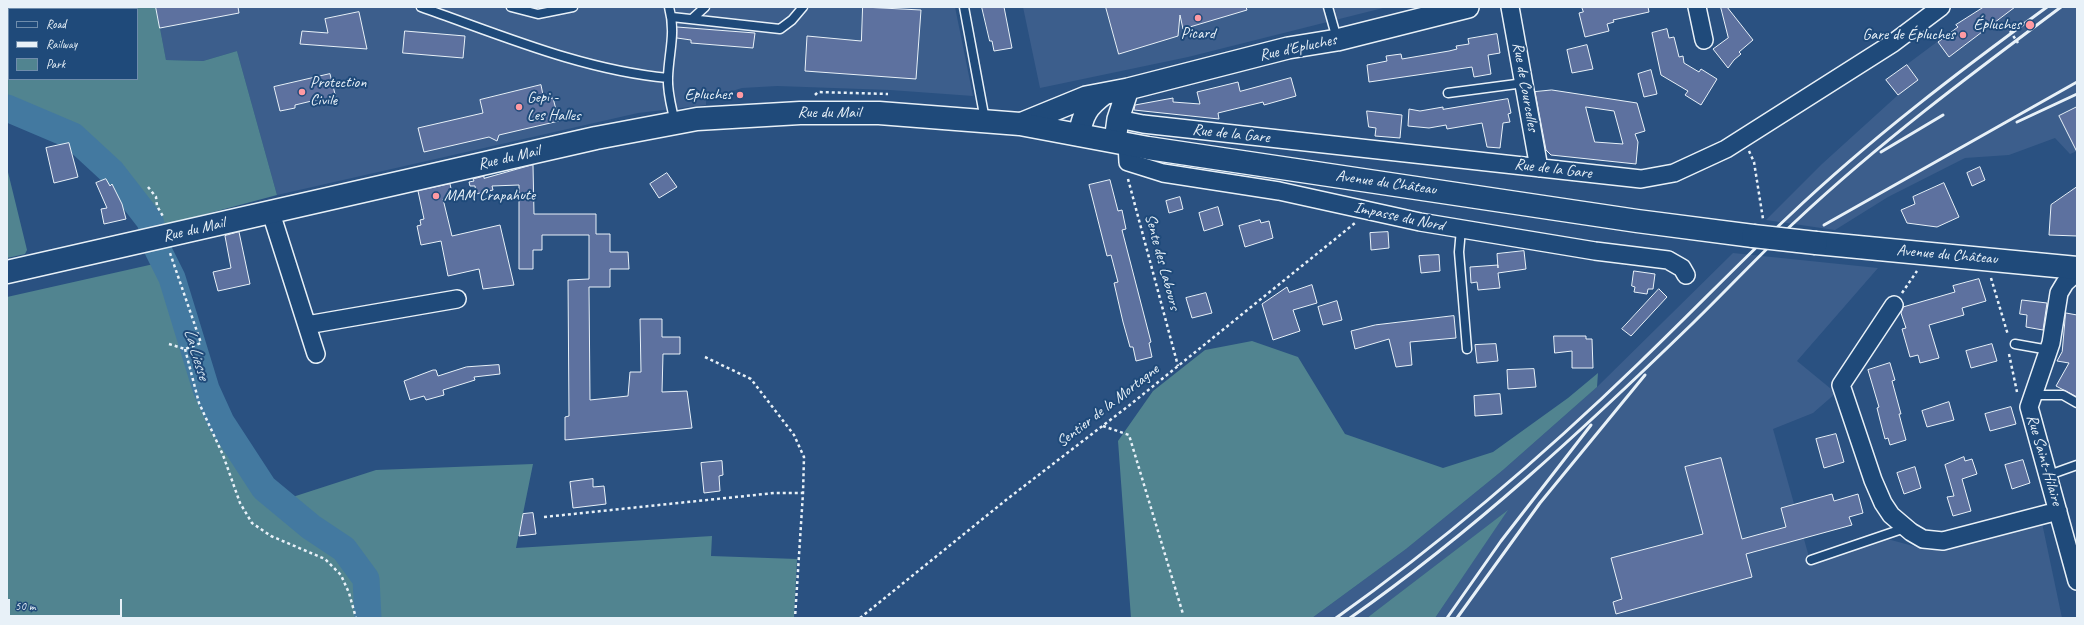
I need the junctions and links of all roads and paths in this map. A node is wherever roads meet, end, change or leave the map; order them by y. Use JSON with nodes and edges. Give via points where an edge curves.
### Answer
{"nodes":[{"id":1,"x":421,"y":7,"type":"edge"},
{"id":2,"x":510,"y":7,"type":"edge"},
{"id":3,"x":573,"y":7,"type":"edge"},
{"id":4,"x":669,"y":7,"type":"edge"},
{"id":5,"x":705,"y":7,"type":"edge"},
{"id":6,"x":803,"y":7,"type":"edge"},
{"id":7,"x":964,"y":7,"type":"edge"},
{"id":8,"x":1328,"y":7,"type":"edge"},
{"id":9,"x":1468,"y":7,"type":"edge"},
{"id":10,"x":1510,"y":7,"type":"edge"},
{"id":11,"x":1697,"y":7,"type":"edge"},
{"id":12,"x":1941,"y":7,"type":"edge"},
{"id":13,"x":672,"y":17,"type":"junction"},
{"id":14,"x":693,"y":18,"type":"junction"},
{"id":15,"x":2010,"y":31,"type":"dead end"},
{"id":16,"x":1337,"y":40,"type":"junction"},
{"id":17,"x":1704,"y":40,"type":"dead end"},
{"id":18,"x":2018,"y":43,"type":"dead end"},
{"id":19,"x":668,"y":78,"type":"junction"},
{"id":20,"x":1524,"y":83,"type":"junction"},
{"id":21,"x":1128,"y":89,"type":"junction"},
{"id":22,"x":1448,"y":93,"type":"dead end"},
{"id":23,"x":1104,"y":94,"type":"junction"},
{"id":24,"x":1118,"y":119,"type":"junction"},
{"id":25,"x":985,"y":121,"type":"junction"},
{"id":26,"x":675,"y":124,"type":"junction"},
{"id":27,"x":1020,"y":124,"type":"junction"},
{"id":28,"x":1080,"y":135,"type":"junction"},
{"id":29,"x":1743,"y":138,"type":"junction"},
{"id":30,"x":1123,"y":149,"type":"junction"},
{"id":31,"x":1539,"y":168,"type":"junction"},
{"id":32,"x":148,"y":187,"type":"dead end"},
{"id":33,"x":1370,"y":211,"type":"junction"},
{"id":34,"x":271,"y":213,"type":"junction"},
{"id":35,"x":1461,"y":229,"type":"junction"},
{"id":36,"x":1758,"y":229,"type":"junction"},
{"id":37,"x":160,"y":233,"type":"junction"},
{"id":38,"x":1928,"y":254,"type":"junction"},
{"id":39,"x":2042,"y":264,"type":"junction"},
{"id":40,"x":2077,"y":268,"type":"edge"},
{"id":41,"x":7,"y":272,"type":"edge"},
{"id":42,"x":2077,"y":272,"type":"edge"},
{"id":43,"x":1686,"y":275,"type":"dead end"},
{"id":44,"x":2059,"y":293,"type":"junction"},
{"id":45,"x":457,"y":299,"type":"dead end"},
{"id":46,"x":1894,"y":304,"type":"joint"},
{"id":47,"x":307,"y":325,"type":"junction"},
{"id":48,"x":169,"y":344,"type":"dead end"},
{"id":49,"x":2015,"y":344,"type":"dead end"},
{"id":50,"x":1467,"y":348,"type":"dead end"},
{"id":51,"x":185,"y":349,"type":"junction"},
{"id":52,"x":2049,"y":350,"type":"junction"},
{"id":53,"x":316,"y":354,"type":"dead end"},
{"id":54,"x":705,"y":357,"type":"dead end"},
{"id":55,"x":1178,"y":366,"type":"junction"},
{"id":56,"x":2032,"y":395,"type":"junction"},
{"id":57,"x":2077,"y":403,"type":"edge"},
{"id":58,"x":1103,"y":426,"type":"junction"},
{"id":59,"x":2077,"y":465,"type":"edge"},
{"id":60,"x":2049,"y":475,"type":"junction"},
{"id":61,"x":803,"y":493,"type":"junction"},
{"id":62,"x":2058,"y":510,"type":"junction"},
{"id":63,"x":544,"y":517,"type":"dead end"},
{"id":64,"x":1905,"y":528,"type":"junction"},
{"id":65,"x":1811,"y":560,"type":"dead end"},
{"id":66,"x":2077,"y":578,"type":"edge"},
{"id":67,"x":1183,"y":614,"type":"dead end"},
{"id":68,"x":356,"y":618,"type":"edge"},
{"id":69,"x":795,"y":618,"type":"edge"},
{"id":70,"x":860,"y":618,"type":"edge"}],
"edges":[{"from":1,"to":19,"type":"lane","via":[[559,56],[638,75]]},
{"from":2,"to":3,"type":"lane","via":[[538,14]]},
{"from":4,"to":13,"type":"lane"},
{"from":5,"to":14,"type":"lane"},
{"from":6,"to":14,"type":"lane","via":[[780,29]]},
{"from":7,"to":25,"type":"lane"},
{"from":8,"to":16,"type":"lane"},
{"from":9,"to":16,"type":"street","name":"Rue d'Epluches"},
{"from":10,"to":20,"type":"street","name":"Rue de Courcelles"},
{"from":11,"to":17,"type":"street"},
{"from":12,"to":29,"type":"street","name":"Rue de la Gare","via":[[1893,43]]},
{"from":13,"to":14,"type":"lane"},
{"from":13,"to":19,"type":"lane","via":[[674,24]]},
{"from":15,"to":18,"type":"path"},
{"from":16,"to":21,"type":"street","name":"Rue d'Epluches","via":[[1288,48]]},
{"from":19,"to":26,"type":"lane"},
{"from":20,"to":22,"type":"lane"},
{"from":20,"to":31,"type":"street","name":"Rue de Courcelles"},
{"from":21,"to":23,"type":"street","name":"Rue d'Epluches"},
{"from":21,"to":24,"type":"street"},
{"from":23,"to":27,"type":"street","name":"Rue d'Epluches","via":[[1086,96]]},
{"from":23,"to":28,"type":"street","name":"Rue d'Epluches","via":[[1091,104],[1082,118]]},
{"from":24,"to":30,"type":"street"},
{"from":24,"to":31,"type":"street","name":"Rue de la Gare","via":[[1143,124]]},
{"from":25,"to":26,"type":"main road","name":"Rue du Mail","via":[[879,113],[800,113],[703,118]]},
{"from":25,"to":27,"type":"main road","name":"Rue du Mail"},
{"from":26,"to":34,"type":"main road","name":"Rue du Mail","via":[[589,139]]},
{"from":27,"to":28,"type":"main road","name":"Avenue du Château"},
{"from":28,"to":30,"type":"main road","name":"Avenue du Château"},
{"from":29,"to":31,"type":"street","name":"Rue de la Gare","via":[[1726,149],[1674,173],[1641,180]]},
{"from":29,"to":36,"type":"path","via":[[1754,162]]},
{"from":30,"to":33,"type":"street","name":"Impasse du Nord","via":[[1163,173],[1279,191]]},
{"from":30,"to":36,"type":"main road","name":"Avenue du Château","via":[[1148,148],[1621,218]]},
{"from":30,"to":55,"type":"path","name":"Sente des Labours","via":[[1129,186]]},
{"from":32,"to":37,"type":"path","via":[[156,197]]},
{"from":33,"to":35,"type":"street","name":"Impasse du Nord"},
{"from":33,"to":55,"type":"path","name":"Sentier de la Mortagne"},
{"from":34,"to":37,"type":"main road","name":"Rue du Mail"},
{"from":34,"to":47,"type":"street"},
{"from":35,"to":43,"type":"street","name":"Impasse du Nord","via":[[1595,252],[1668,260],[1682,268]]},
{"from":35,"to":50,"type":"lane","via":[[1459,252]]},
{"from":36,"to":38,"type":"main road","name":"Avenue du Château","bridge":true,"via":[[1816,243]]},
{"from":37,"to":41,"type":"main road","name":"Rue du Mail"},
{"from":37,"to":51,"type":"path","via":[[201,343]]},
{"from":38,"to":39,"type":"main road","name":"Avenue du Château"},
{"from":38,"to":46,"type":"path"},
{"from":39,"to":40,"type":"main road","name":"Avenue du Château"},
{"from":39,"to":44,"type":"street","via":[[2052,274]]},
{"from":42,"to":44,"type":"street"},
{"from":44,"to":52,"type":"street","name":"Rue Saint-Hilaire","via":[[2056,323]]},
{"from":45,"to":47,"type":"street"},
{"from":46,"to":64,"type":"street","via":[[1842,385],[1883,503]]},
{"from":47,"to":53,"type":"street"},
{"from":48,"to":51,"type":"path"},
{"from":49,"to":52,"type":"lane"},
{"from":51,"to":68,"type":"path","via":[[199,403],[224,455],[240,503],[252,523],[271,536],[325,559],[341,575]]},
{"from":52,"to":56,"type":"street","name":"Rue Saint-Hilaire"},
{"from":54,"to":61,"type":"path","via":[[750,379],[794,435],[804,457]]},
{"from":55,"to":58,"type":"path","name":"Sentier de la Mortagne"},
{"from":56,"to":57,"type":"lane","via":[[2063,395]]},
{"from":56,"to":60,"type":"street","name":"Rue Saint-Hilaire","via":[[2030,412]]},
{"from":58,"to":67,"type":"path","via":[[1129,435]]},
{"from":58,"to":70,"type":"path","name":"Sentier de la Mortagne","via":[[1006,500]]},
{"from":59,"to":60,"type":"lane"},
{"from":60,"to":62,"type":"street","name":"Rue Saint-Hilaire"},
{"from":61,"to":63,"type":"path","via":[[774,493]]},
{"from":61,"to":69,"type":"path"},
{"from":62,"to":64,"type":"street","via":[[1943,541],[1923,539]]},
{"from":62,"to":66,"type":"street","name":"Rue Saint-Hilaire"},
{"from":64,"to":65,"type":"lane"}]}
